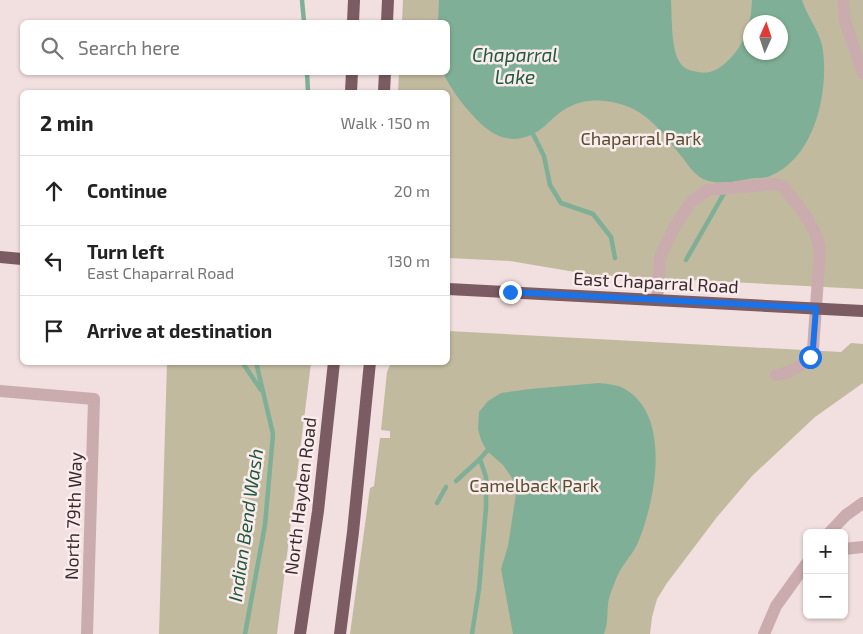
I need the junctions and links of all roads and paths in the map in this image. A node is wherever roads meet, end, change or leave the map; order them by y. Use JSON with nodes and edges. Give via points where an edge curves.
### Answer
{"nodes":[{"id":1,"x":354,"y":0,"type":"edge"},
{"id":2,"x":388,"y":0,"type":"edge"},
{"id":3,"x":843,"y":0,"type":"edge"},
{"id":4,"x":354,"y":20,"type":"edge"},
{"id":5,"x":387,"y":20,"type":"edge"},
{"id":6,"x":863,"y":73,"type":"edge"},
{"id":7,"x":352,"y":75,"type":"edge"},
{"id":8,"x":385,"y":75,"type":"edge"},
{"id":9,"x":351,"y":90,"type":"edge"},
{"id":10,"x":384,"y":90,"type":"edge"},
{"id":11,"x":0,"y":257,"type":"edge"},
{"id":12,"x":20,"y":259,"type":"edge"},
{"id":13,"x":450,"y":289,"type":"edge"},
{"id":14,"x":657,"y":300,"type":"junction"},
{"id":15,"x":816,"y":308,"type":"junction"},
{"id":16,"x":863,"y":311,"type":"edge"},
{"id":17,"x":334,"y":365,"type":"edge"},
{"id":18,"x":370,"y":365,"type":"edge"},
{"id":19,"x":776,"y":375,"type":"dead end"},
{"id":20,"x":0,"y":391,"type":"edge"},
{"id":21,"x":863,"y":503,"type":"edge"},
{"id":22,"x":833,"y":529,"type":"edge"},
{"id":23,"x":848,"y":547,"type":"edge"},
{"id":24,"x":863,"y":547,"type":"edge"},
{"id":25,"x":803,"y":569,"type":"edge"},
{"id":26,"x":87,"y":634,"type":"edge"},
{"id":27,"x":300,"y":634,"type":"edge"},
{"id":28,"x":340,"y":634,"type":"edge"},
{"id":29,"x":764,"y":634,"type":"edge"}],
"edges":[{"from":1,"to":4,"type":"main road"},
{"from":2,"to":5,"type":"main road"},
{"from":3,"to":6,"type":"street","via":[[845,21]]},
{"from":7,"to":9,"type":"main road"},
{"from":8,"to":10,"type":"main road"},
{"from":11,"to":12,"type":"main road"},
{"from":13,"to":14,"type":"main road","name":"East Chaparral Road"},
{"from":14,"to":15,"type":"main road","name":"East Chaparral Road"},
{"from":14,"to":15,"type":"street","via":[[660,257],[691,202],[708,190],[774,184],[783,186],[818,239]]},
{"from":15,"to":16,"type":"main road","name":"East Chaparral Road"},
{"from":15,"to":19,"type":"street","via":[[810,357],[802,365]]},
{"from":17,"to":27,"type":"main road","name":"North Hayden Road","via":[[318,511]]},
{"from":18,"to":28,"type":"main road"},
{"from":20,"to":26,"type":"street","name":"North 79th Way","via":[[94,399]]},
{"from":21,"to":22,"type":"street"},
{"from":23,"to":24,"type":"street"},
{"from":25,"to":29,"type":"street","via":[[776,606]]}]}
